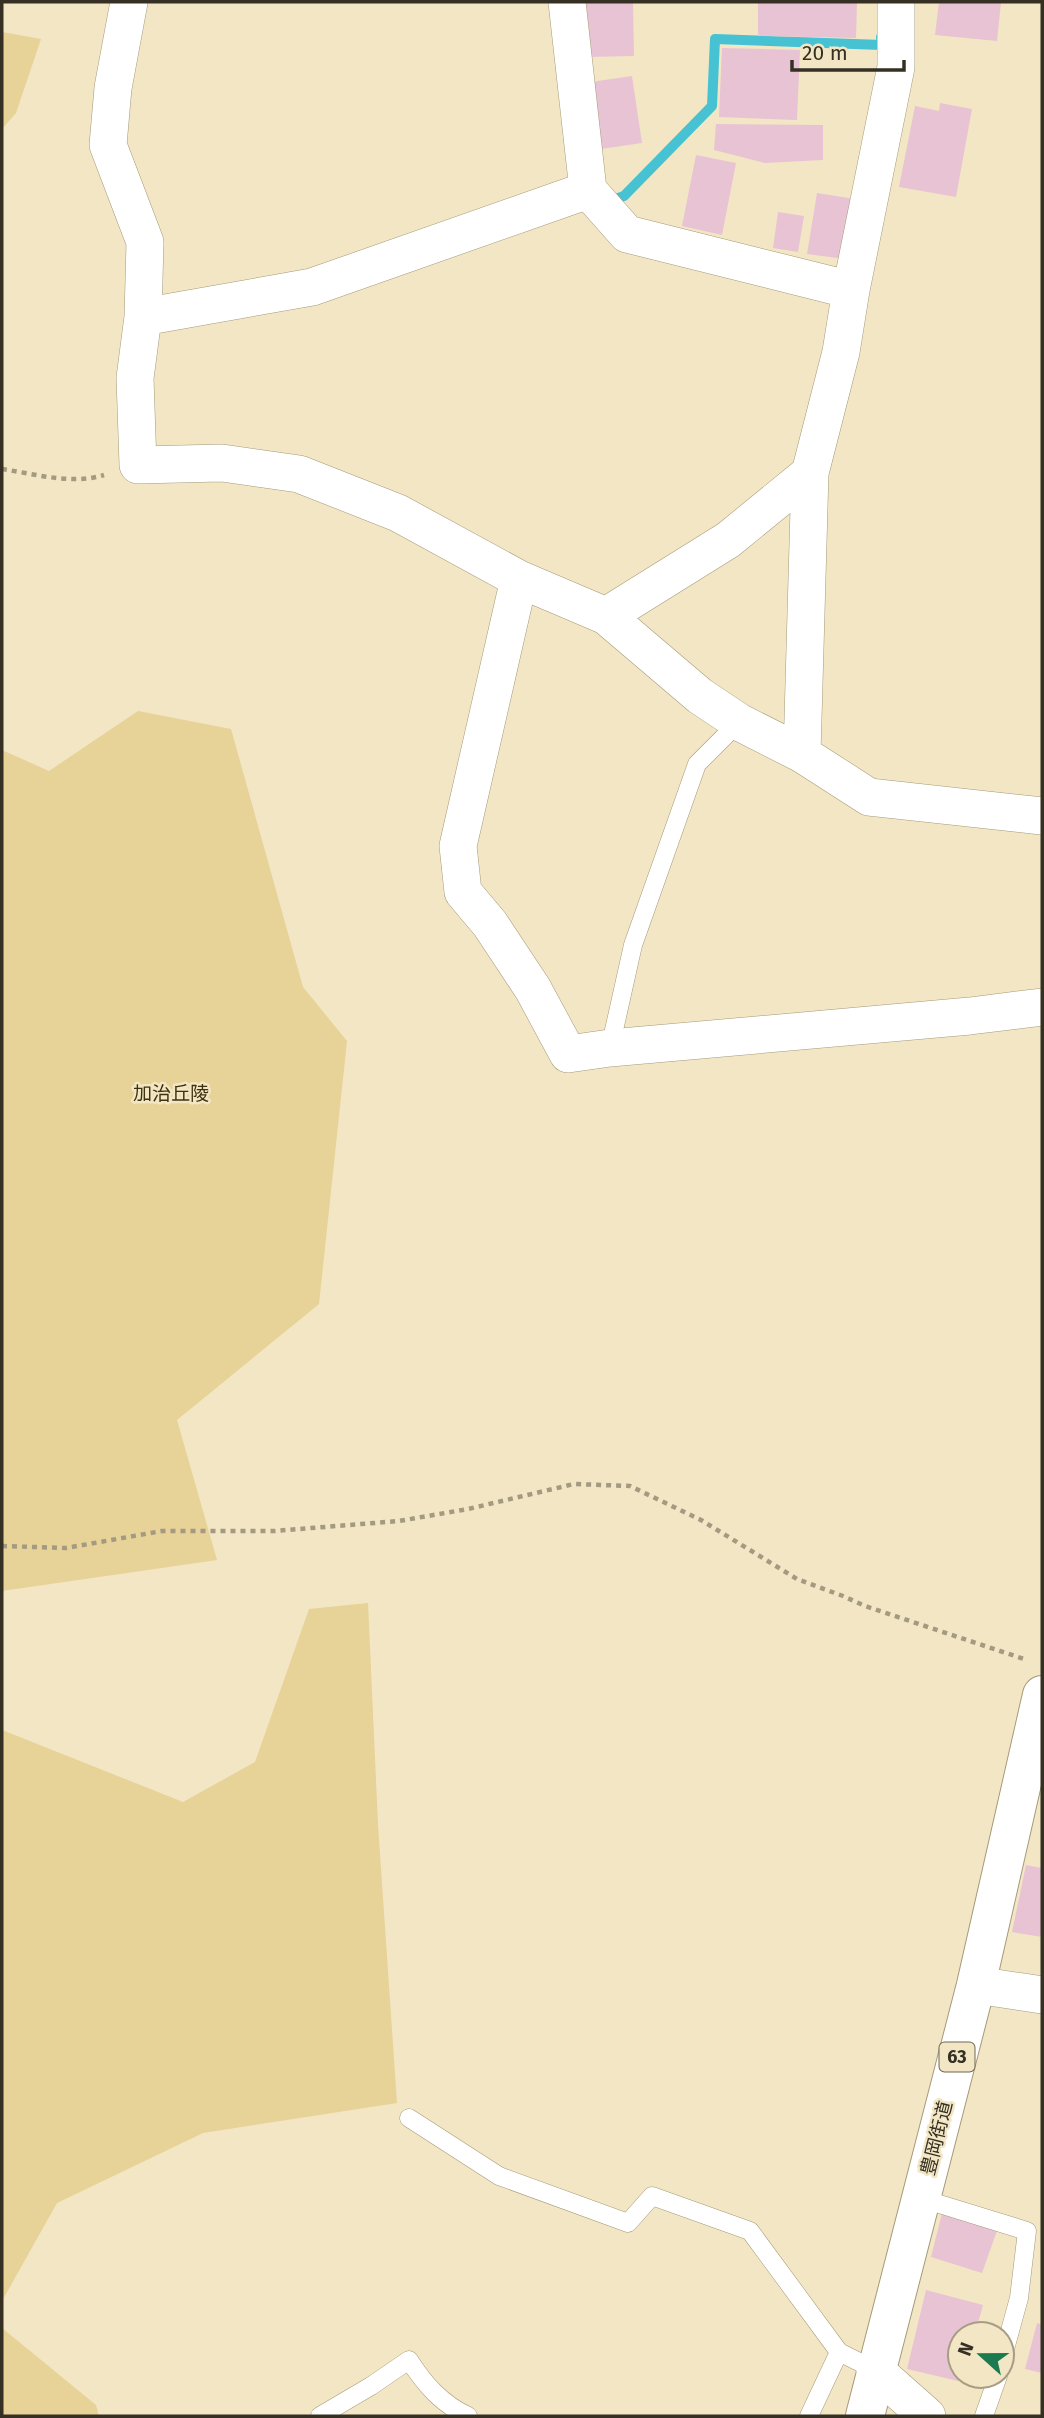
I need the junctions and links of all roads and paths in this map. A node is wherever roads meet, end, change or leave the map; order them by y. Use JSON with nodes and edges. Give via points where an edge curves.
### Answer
{"nodes":[{"id":1,"x":129,"y":2,"type":"edge"},
{"id":2,"x":567,"y":2,"type":"edge"},
{"id":3,"x":896,"y":2,"type":"edge"},
{"id":4,"x":589,"y":190,"type":"junction"},
{"id":5,"x":851,"y":290,"type":"junction"},
{"id":6,"x":143,"y":317,"type":"junction"},
{"id":7,"x":138,"y":465,"type":"junction"},
{"id":8,"x":2,"y":469,"type":"edge"},
{"id":9,"x":810,"y":473,"type":"junction"},
{"id":10,"x":519,"y":579,"type":"junction"},
{"id":11,"x":606,"y":616,"type":"junction"},
{"id":12,"x":739,"y":722,"type":"junction"},
{"id":13,"x":802,"y":754,"type":"junction"},
{"id":14,"x":1042,"y":816,"type":"edge"},
{"id":15,"x":1042,"y":1007,"type":"edge"},
{"id":16,"x":610,"y":1048,"type":"junction"},
{"id":17,"x":2,"y":1546,"type":"edge"},
{"id":18,"x":1036,"y":1678,"type":"edge"},
{"id":19,"x":976,"y":1985,"type":"junction"},
{"id":20,"x":1042,"y":1996,"type":"edge"},
{"id":21,"x":410,"y":2118,"type":"dead end"},
{"id":22,"x":920,"y":2199,"type":"junction"},
{"id":23,"x":1013,"y":2320,"type":"edge"},
{"id":24,"x":839,"y":2352,"type":"junction"},
{"id":25,"x":876,"y":2370,"type":"junction"},
{"id":26,"x":993,"y":2390,"type":"edge"},
{"id":27,"x":320,"y":2416,"type":"edge"},
{"id":28,"x":468,"y":2416,"type":"edge"},
{"id":29,"x":809,"y":2416,"type":"edge"},
{"id":30,"x":865,"y":2416,"type":"edge"},
{"id":31,"x":927,"y":2416,"type":"edge"},
{"id":32,"x":984,"y":2416,"type":"edge"}],
"edges":[{"from":1,"to":6,"type":"street","via":[[108,145],[145,242]]},
{"from":2,"to":4,"type":"street"},
{"from":3,"to":5,"type":"street","via":[[896,67]]},
{"from":4,"to":5,"type":"street","via":[[627,234]]},
{"from":4,"to":6,"type":"street","via":[[312,288]]},
{"from":5,"to":9,"type":"street","via":[[841,352]]},
{"from":6,"to":7,"type":"street","via":[[135,378]]},
{"from":7,"to":8,"type":"path","via":[[93,479]]},
{"from":7,"to":10,"type":"street","via":[[222,463],[299,474],[398,513]]},
{"from":9,"to":11,"type":"street","via":[[728,540]]},
{"from":9,"to":13,"type":"street"},
{"from":10,"to":11,"type":"street"},
{"from":10,"to":16,"type":"street","via":[[458,846],[463,892],[533,989],[568,1054]]},
{"from":11,"to":12,"type":"street","via":[[700,696]]},
{"from":12,"to":13,"type":"street"},
{"from":12,"to":16,"type":"lane","via":[[698,764],[633,945]]},
{"from":13,"to":14,"type":"street","via":[[869,797]]},
{"from":15,"to":16,"type":"street"},
{"from":17,"to":18,"type":"path","via":[[66,1548],[162,1531],[274,1531],[400,1521],[574,1484],[630,1486],[701,1520],[797,1579]]},
{"from":18,"to":19,"type":"main road","name":"豊岡街道","number":"63"},
{"from":19,"to":20,"type":"street"},
{"from":19,"to":22,"type":"main road","name":"豊岡街道","number":"63"},
{"from":21,"to":24,"type":"lane","via":[[499,2176],[628,2222],[652,2196],[750,2231]]},
{"from":22,"to":23,"type":"lane","via":[[1027,2231]]},
{"from":22,"to":25,"type":"main road","name":"豊岡街道","number":"63"},
{"from":24,"to":25,"type":"lane"},
{"from":24,"to":29,"type":"lane"},
{"from":25,"to":30,"type":"main road","name":"豊岡街道","number":"63"},
{"from":25,"to":31,"type":"street"},
{"from":26,"to":32,"type":"lane"},
{"from":27,"to":28,"type":"lane","via":[[409,2360],[424,2383],[451,2408]]}]}
